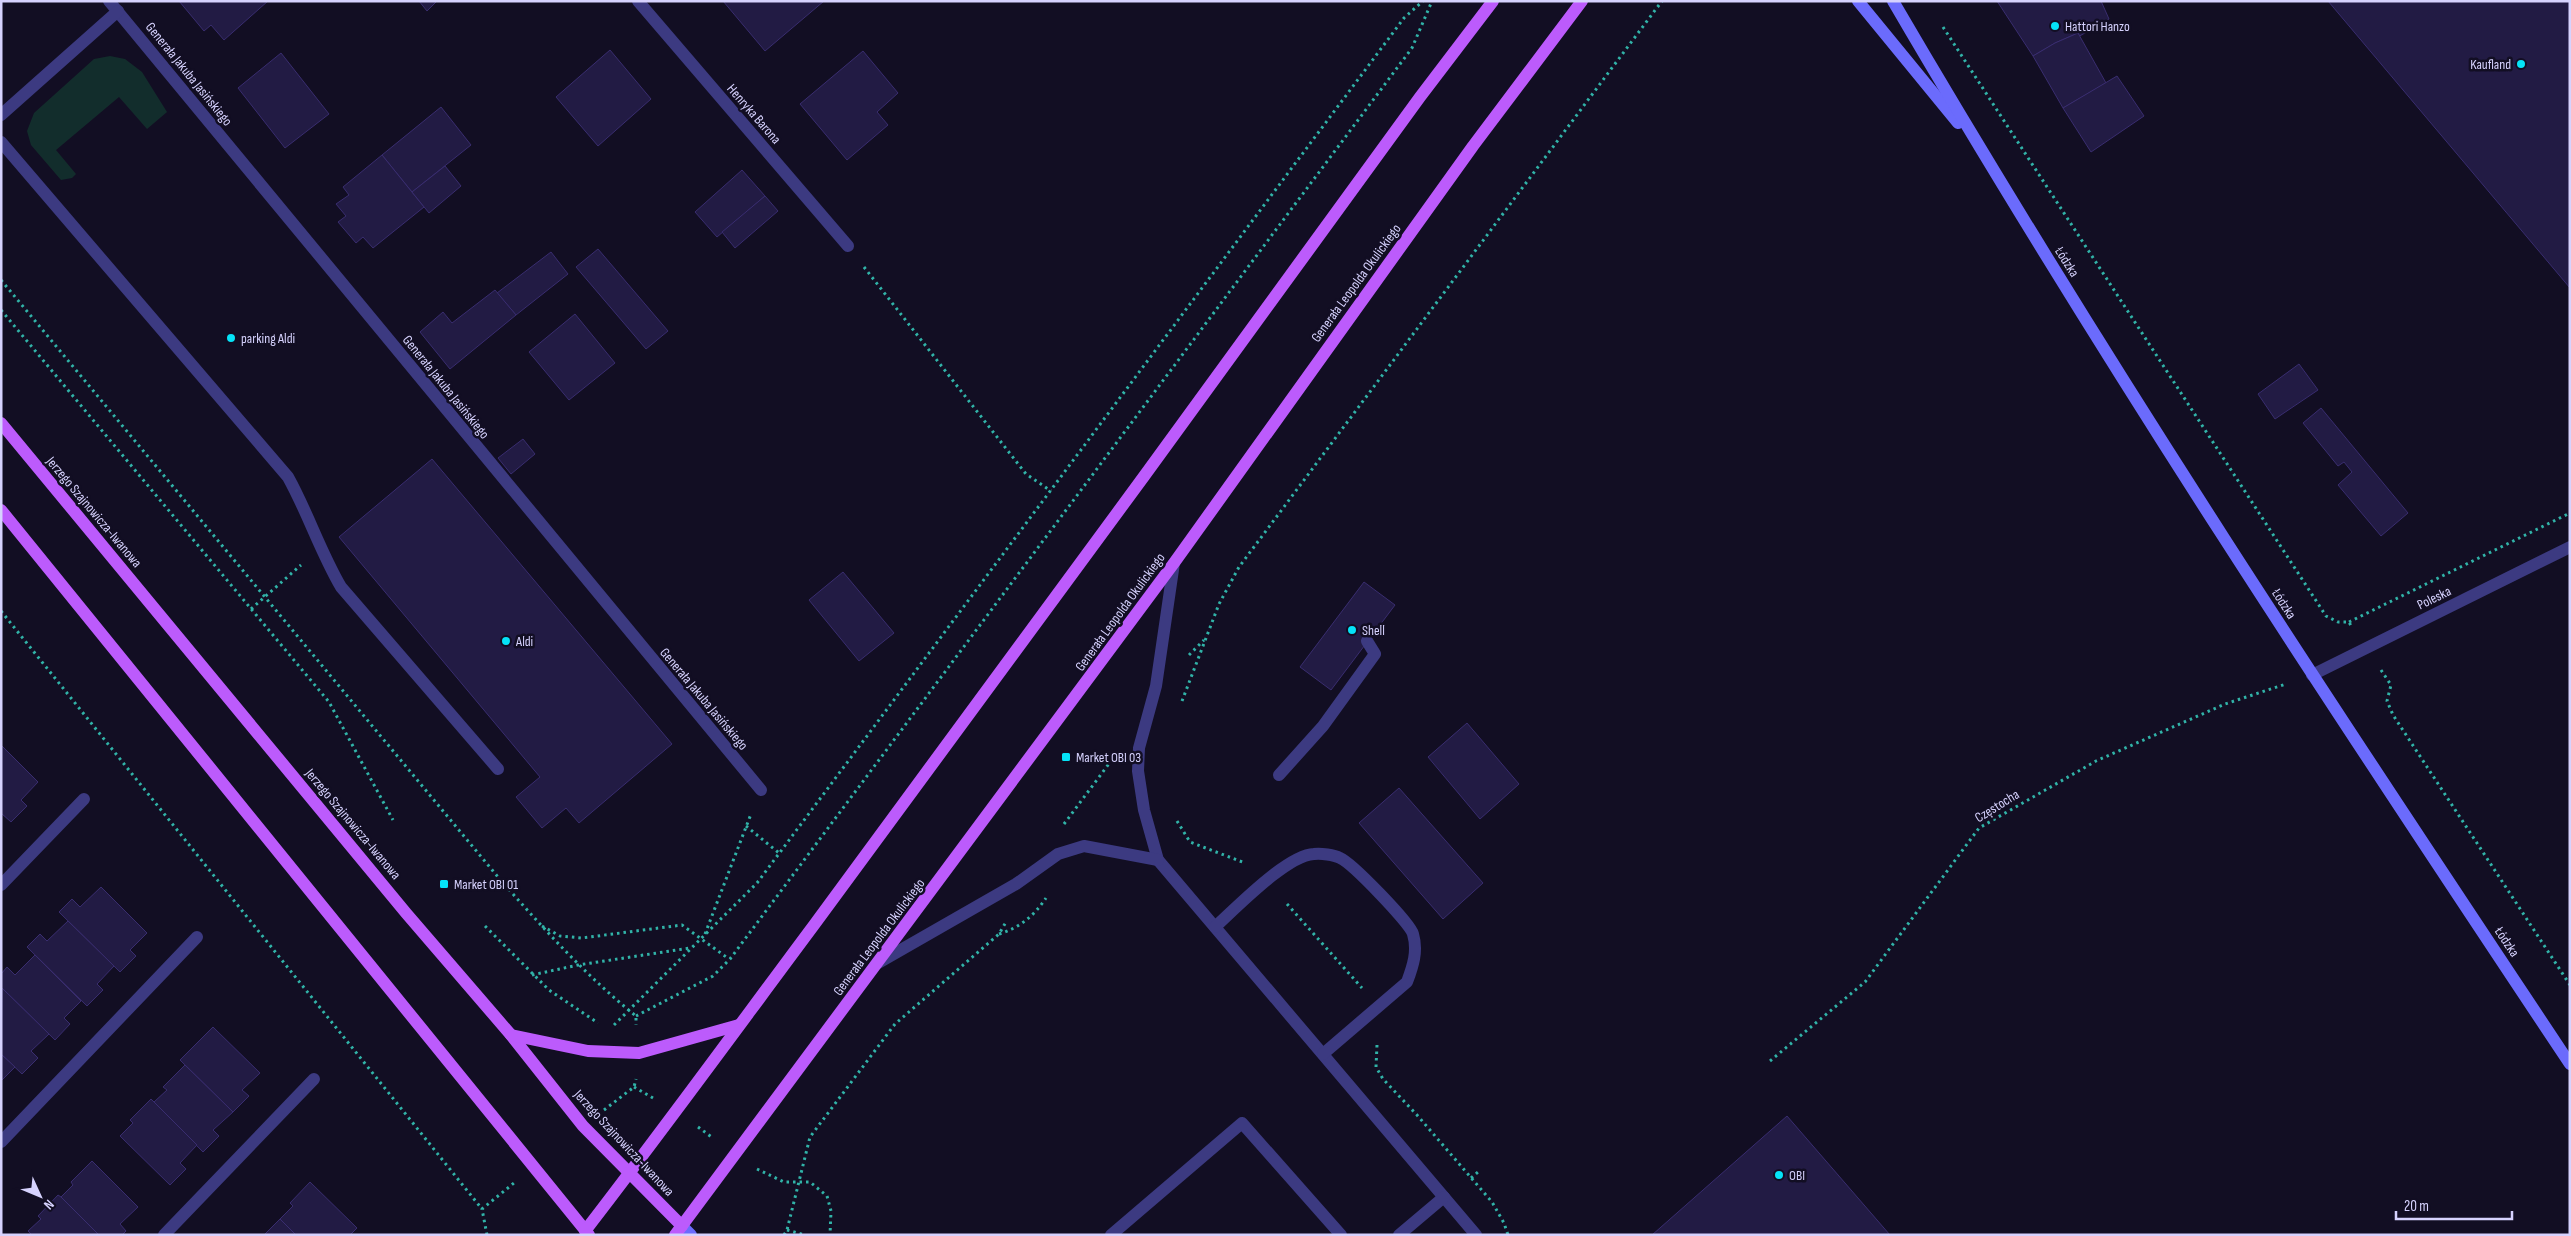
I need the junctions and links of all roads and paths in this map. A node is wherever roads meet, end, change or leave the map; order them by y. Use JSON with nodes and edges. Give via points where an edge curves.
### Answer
{"nodes":[{"id":1,"x":110,"y":1,"type":"edge"},
{"id":2,"x":638,"y":1,"type":"edge"},
{"id":3,"x":1423,"y":1,"type":"edge"},
{"id":4,"x":1432,"y":1,"type":"edge"},
{"id":5,"x":1493,"y":1,"type":"edge"},
{"id":6,"x":1582,"y":1,"type":"edge"},
{"id":7,"x":1662,"y":1,"type":"edge"},
{"id":8,"x":1858,"y":1,"type":"edge"},
{"id":9,"x":1894,"y":1,"type":"edge"},
{"id":10,"x":118,"y":11,"type":"junction"},
{"id":11,"x":1942,"y":26,"type":"dead end"},
{"id":12,"x":1,"y":115,"type":"edge"},
{"id":13,"x":1,"y":142,"type":"edge"},
{"id":14,"x":1983,"y":154,"type":"junction"},
{"id":15,"x":848,"y":246,"type":"joint"},
{"id":16,"x":1,"y":280,"type":"edge"},
{"id":17,"x":1,"y":310,"type":"edge"},
{"id":18,"x":1,"y":423,"type":"edge"},
{"id":19,"x":1051,"y":491,"type":"junction"},
{"id":20,"x":1,"y":510,"type":"edge"},
{"id":21,"x":2570,"y":513,"type":"edge"},
{"id":22,"x":2570,"y":547,"type":"edge"},
{"id":23,"x":322,"y":556,"type":"junction"},
{"id":24,"x":1174,"y":563,"type":"junction"},
{"id":25,"x":265,"y":597,"type":"junction"},
{"id":26,"x":250,"y":609,"type":"junction"},
{"id":27,"x":1,"y":611,"type":"edge"},
{"id":28,"x":2349,"y":622,"type":"junction"},
{"id":29,"x":1367,"y":641,"type":"dead end"},
{"id":30,"x":2366,"y":649,"type":"junction"},
{"id":31,"x":2312,"y":675,"type":"junction"},
{"id":32,"x":1180,"y":707,"type":"dead end"},
{"id":33,"x":498,"y":769,"type":"dead end"},
{"id":34,"x":1279,"y":775,"type":"dead end"},
{"id":35,"x":761,"y":790,"type":"joint"},
{"id":36,"x":84,"y":800,"type":"dead end"},
{"id":37,"x":1171,"y":813,"type":"dead end"},
{"id":38,"x":393,"y":820,"type":"dead end"},
{"id":39,"x":746,"y":826,"type":"junction"},
{"id":40,"x":778,"y":854,"type":"junction"},
{"id":41,"x":1158,"y":860,"type":"junction"},
{"id":42,"x":1251,"y":865,"type":"dead end"},
{"id":43,"x":1,"y":885,"type":"edge"},
{"id":44,"x":1287,"y":904,"type":"dead end"},
{"id":45,"x":540,"y":925,"type":"junction"},
{"id":46,"x":486,"y":926,"type":"dead end"},
{"id":47,"x":1215,"y":927,"type":"junction"},
{"id":48,"x":999,"y":934,"type":"dead end"},
{"id":49,"x":197,"y":937,"type":"dead end"},
{"id":50,"x":702,"y":937,"type":"junction"},
{"id":51,"x":690,"y":948,"type":"junction"},
{"id":52,"x":730,"y":959,"type":"junction"},
{"id":53,"x":878,"y":963,"type":"junction"},
{"id":54,"x":578,"y":965,"type":"junction"},
{"id":55,"x":532,"y":975,"type":"junction"},
{"id":56,"x":2570,"y":985,"type":"edge"},
{"id":57,"x":1369,"y":996,"type":"dead end"},
{"id":58,"x":628,"y":1010,"type":"junction"},
{"id":59,"x":636,"y":1016,"type":"junction"},
{"id":60,"x":739,"y":1025,"type":"junction"},
{"id":61,"x":602,"y":1026,"type":"dead end"},
{"id":62,"x":609,"y":1030,"type":"dead end"},
{"id":63,"x":637,"y":1031,"type":"dead end"},
{"id":64,"x":511,"y":1035,"type":"junction"},
{"id":65,"x":1378,"y":1042,"type":"dead end"},
{"id":66,"x":1323,"y":1054,"type":"junction"},
{"id":67,"x":1770,"y":1061,"type":"dead end"},
{"id":68,"x":2570,"y":1064,"type":"edge"},
{"id":69,"x":314,"y":1079,"type":"dead end"},
{"id":70,"x":656,"y":1099,"type":"dead end"},
{"id":71,"x":610,"y":1104,"type":"dead end"},
{"id":72,"x":703,"y":1130,"type":"dead end"},
{"id":73,"x":1,"y":1142,"type":"edge"},
{"id":74,"x":718,"y":1142,"type":"dead end"},
{"id":75,"x":1478,"y":1172,"type":"dead end"},
{"id":76,"x":630,"y":1174,"type":"junction"},
{"id":77,"x":766,"y":1175,"type":"dead end"},
{"id":78,"x":1471,"y":1178,"type":"junction"},
{"id":79,"x":798,"y":1182,"type":"junction"},
{"id":80,"x":505,"y":1191,"type":"dead end"},
{"id":81,"x":1444,"y":1197,"type":"junction"},
{"id":82,"x":482,"y":1209,"type":"junction"},
{"id":83,"x":787,"y":1230,"type":"junction"},
{"id":84,"x":683,"y":1232,"type":"edge"},
{"id":85,"x":586,"y":1233,"type":"edge"},
{"id":86,"x":164,"y":1235,"type":"edge"},
{"id":87,"x":487,"y":1235,"type":"edge"},
{"id":88,"x":784,"y":1235,"type":"edge"},
{"id":89,"x":805,"y":1235,"type":"edge"},
{"id":90,"x":830,"y":1235,"type":"edge"},
{"id":91,"x":1111,"y":1235,"type":"edge"},
{"id":92,"x":1341,"y":1235,"type":"edge"},
{"id":93,"x":1399,"y":1235,"type":"edge"},
{"id":94,"x":1476,"y":1235,"type":"edge"},
{"id":95,"x":1508,"y":1235,"type":"edge"}],
"edges":[{"from":1,"to":10,"type":"street","name":"Generała Jakuba Jasińskiego"},
{"from":2,"to":15,"type":"street","name":"Henryka Barona"},
{"from":3,"to":19,"type":"path","via":[[1404,18]]},
{"from":4,"to":52,"type":"path","via":[[1412,48]]},
{"from":5,"to":60,"type":"main road"},
{"from":6,"to":24,"type":"main road","name":"Generała Leopolda Okulickiego","via":[[1473,146]]},
{"from":7,"to":32,"type":"path","via":[[1239,567],[1219,604]]},
{"from":8,"to":14,"type":"street","name":"Łódzka"},
{"from":9,"to":14,"type":"street","name":"Łódzka"},
{"from":10,"to":12,"type":"street"},
{"from":10,"to":35,"type":"street","name":"Generała Jakuba Jasińskiego"},
{"from":11,"to":28,"type":"path","via":[[2326,616],[2338,622]]},
{"from":13,"to":23,"type":"street","via":[[288,477],[303,504]]},
{"from":14,"to":31,"type":"street","name":"Łódzka","via":[[2142,412]]},
{"from":15,"to":19,"type":"path","via":[[1026,474]]},
{"from":16,"to":25,"type":"path"},
{"from":17,"to":26,"type":"path"},
{"from":18,"to":64,"type":"main road","name":"Jerzego Szajnowicza-Iwanowa"},
{"from":19,"to":40,"type":"path"},
{"from":20,"to":85,"type":"main road"},
{"from":21,"to":28,"type":"path"},
{"from":22,"to":30,"type":"street","name":"Poleska"},
{"from":23,"to":25,"type":"path","via":[[301,565]]},
{"from":23,"to":33,"type":"street","via":[[341,587]]},
{"from":24,"to":41,"type":"street","via":[[1156,686],[1139,748],[1138,771],[1144,810]]},
{"from":24,"to":53,"type":"main road","name":"Generała Leopolda Okulickiego"},
{"from":25,"to":26,"type":"path"},
{"from":25,"to":45,"type":"path"},
{"from":26,"to":38,"type":"path","via":[[329,702]]},
{"from":27,"to":82,"type":"path"},
{"from":28,"to":30,"type":"path"},
{"from":29,"to":34,"type":"street","via":[[1375,654],[1323,726]]},
{"from":30,"to":31,"type":"street","name":"Poleska"},
{"from":30,"to":56,"type":"path","via":[[2391,685],[2387,701],[2393,715]]},
{"from":31,"to":67,"type":"path","name":"Częstocha","via":[[2226,704],[2096,761],[1979,828],[1865,982]]},
{"from":31,"to":68,"type":"street","name":"Łódzka"},
{"from":35,"to":39,"type":"path"},
{"from":36,"to":43,"type":"street"},
{"from":37,"to":42,"type":"path","via":[[1190,842]]},
{"from":39,"to":40,"type":"path"},
{"from":39,"to":50,"type":"path"},
{"from":40,"to":50,"type":"path","via":[[757,883]]},
{"from":41,"to":47,"type":"street"},
{"from":41,"to":53,"type":"street","via":[[1084,846],[1058,854],[1016,884]]},
{"from":44,"to":57,"type":"path"},
{"from":45,"to":50,"type":"path","via":[[560,936],[582,938],[682,925]]},
{"from":45,"to":54,"type":"path"},
{"from":46,"to":55,"type":"path"},
{"from":47,"to":66,"type":"street"},
{"from":47,"to":66,"type":"street","via":[[1294,859],[1314,854],[1341,858],[1359,871],[1413,932],[1416,947],[1414,965],[1407,982]]},
{"from":48,"to":79,"type":"path","via":[[894,1024],[810,1137]]},
{"from":49,"to":73,"type":"street"},
{"from":50,"to":51,"type":"path"},
{"from":50,"to":52,"type":"path"},
{"from":51,"to":54,"type":"path"},
{"from":51,"to":58,"type":"path"},
{"from":52,"to":59,"type":"path","via":[[713,976]]},
{"from":53,"to":84,"type":"main road","name":"Generała Leopolda Okulickiego"},
{"from":54,"to":55,"type":"path"},
{"from":54,"to":58,"type":"path"},
{"from":55,"to":61,"type":"path","via":[[548,990]]},
{"from":58,"to":59,"type":"path"},
{"from":58,"to":62,"type":"path"},
{"from":59,"to":63,"type":"path"},
{"from":60,"to":64,"type":"main road","via":[[639,1053],[588,1051]]},
{"from":60,"to":76,"type":"main road"},
{"from":64,"to":76,"type":"main road","name":"Jerzego Szajnowicza-Iwanowa","via":[[583,1126]]},
{"from":65,"to":78,"type":"path","via":[[1376,1067],[1383,1079]]},
{"from":66,"to":81,"type":"street"},
{"from":69,"to":86,"type":"street"},
{"from":70,"to":71,"type":"path","via":[[634,1087]]},
{"from":72,"to":74,"type":"path"},
{"from":75,"to":78,"type":"path"},
{"from":76,"to":84,"type":"main road","name":"Jerzego Szajnowicza-Iwanowa"},
{"from":76,"to":85,"type":"main road"},
{"from":77,"to":79,"type":"path","via":[[784,1182]]},
{"from":78,"to":95,"type":"path","via":[[1492,1202]]},
{"from":79,"to":83,"type":"path"},
{"from":79,"to":90,"type":"path","via":[[810,1182],[827,1196],[832,1211]]},
{"from":80,"to":82,"type":"path"},
{"from":81,"to":93,"type":"street"},
{"from":81,"to":94,"type":"street"},
{"from":82,"to":87,"type":"path"},
{"from":83,"to":88,"type":"path"},
{"from":83,"to":89,"type":"path"},
{"from":91,"to":92,"type":"street","via":[[1242,1123]]}]}
